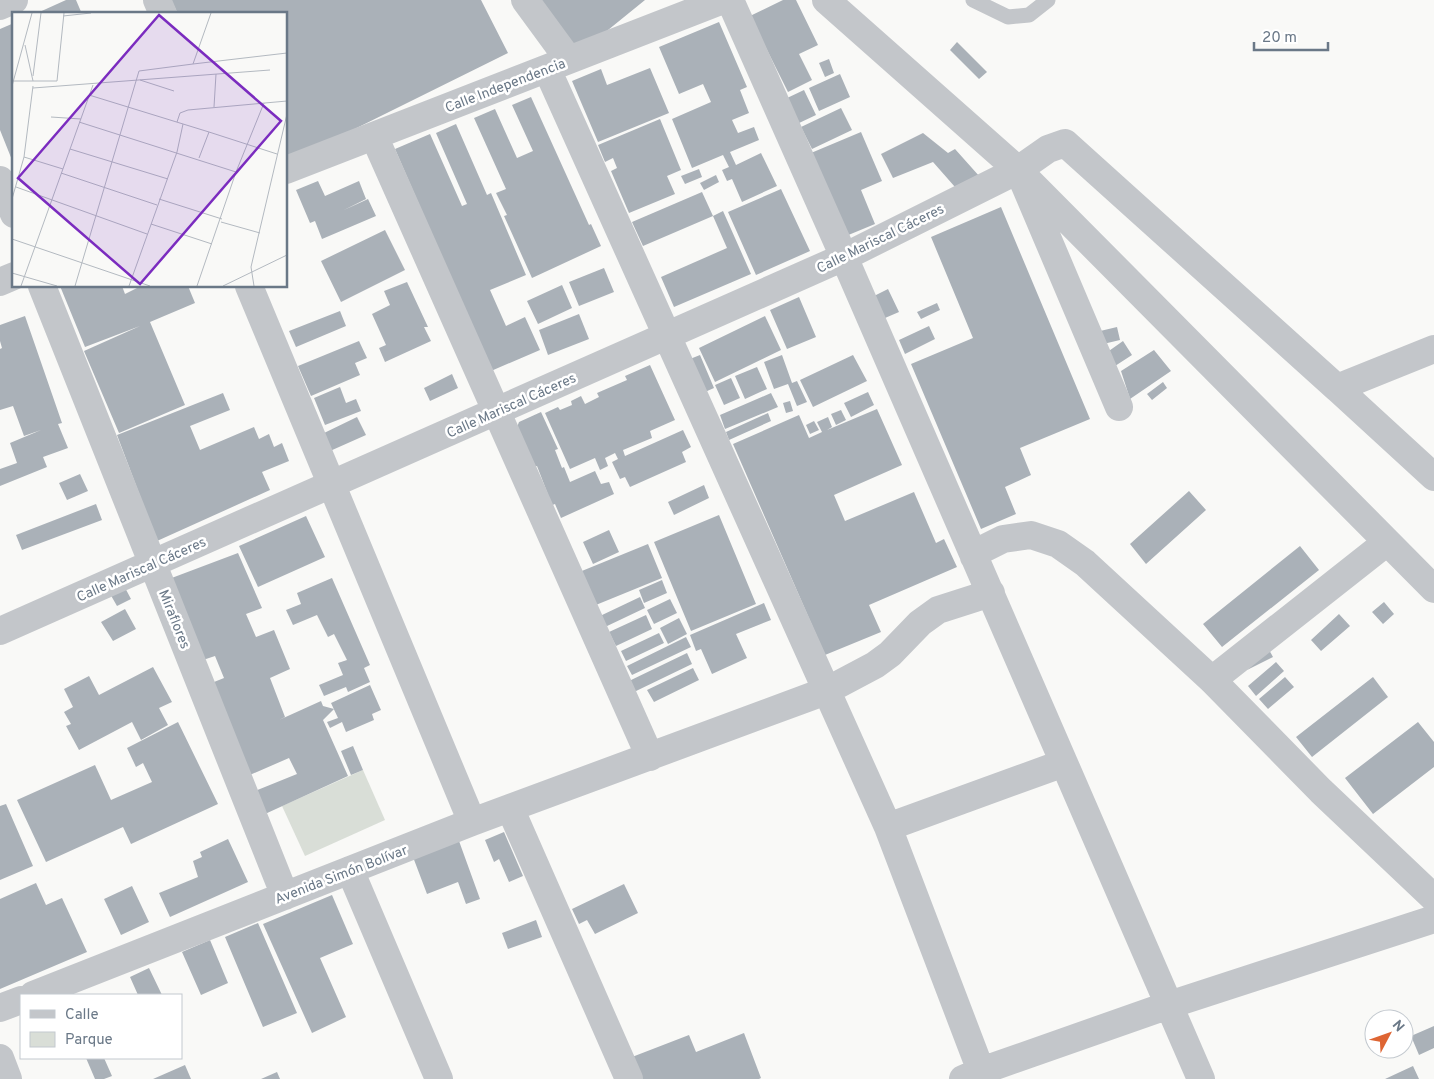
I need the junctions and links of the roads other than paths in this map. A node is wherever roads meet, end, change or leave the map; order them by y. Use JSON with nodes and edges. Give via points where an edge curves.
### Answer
{"nodes":[{"id":1,"x":14,"y":0,"type":"edge"},
{"id":2,"x":157,"y":0,"type":"edge"},
{"id":3,"x":524,"y":0,"type":"edge"},
{"id":4,"x":723,"y":0,"type":"edge"},
{"id":5,"x":730,"y":0,"type":"edge"},
{"id":6,"x":826,"y":0,"type":"edge"},
{"id":7,"x":972,"y":0,"type":"edge"},
{"id":8,"x":1048,"y":0,"type":"edge"},
{"id":9,"x":0,"y":6,"type":"edge"},
{"id":10,"x":162,"y":12,"type":"edge"},
{"id":11,"x":558,"y":64,"type":"junction"},
{"id":12,"x":374,"y":136,"type":"junction"},
{"id":13,"x":1032,"y":160,"type":"junction"},
{"id":14,"x":288,"y":169,"type":"edge"},
{"id":15,"x":0,"y":180,"type":"edge"},
{"id":16,"x":12,"y":209,"type":"edge"},
{"id":17,"x":844,"y":257,"type":"junction"},
{"id":18,"x":12,"y":277,"type":"edge"},
{"id":19,"x":0,"y":282,"type":"edge"},
{"id":20,"x":43,"y":288,"type":"edge"},
{"id":21,"x":250,"y":288,"type":"edge"},
{"id":22,"x":668,"y":335,"type":"junction"},
{"id":23,"x":1434,"y":349,"type":"edge"},
{"id":24,"x":1337,"y":388,"type":"junction"},
{"id":25,"x":1119,"y":407,"type":"dead end"},
{"id":26,"x":496,"y":411,"type":"junction"},
{"id":27,"x":1434,"y":476,"type":"edge"},
{"id":28,"x":331,"y":485,"type":"junction"},
{"id":29,"x":1387,"y":542,"type":"junction"},
{"id":30,"x":974,"y":557,"type":"junction"},
{"id":31,"x":153,"y":563,"type":"junction"},
{"id":32,"x":1434,"y":589,"type":"edge"},
{"id":33,"x":991,"y":593,"type":"junction"},
{"id":34,"x":0,"y":631,"type":"edge"},
{"id":35,"x":1212,"y":680,"type":"junction"},
{"id":36,"x":826,"y":691,"type":"junction"},
{"id":37,"x":650,"y":757,"type":"junction"},
{"id":38,"x":1064,"y":763,"type":"junction"},
{"id":39,"x":510,"y":808,"type":"junction"},
{"id":40,"x":472,"y":822,"type":"junction"},
{"id":41,"x":888,"y":827,"type":"junction"},
{"id":42,"x":350,"y":870,"type":"junction"},
{"id":43,"x":285,"y":896,"type":"junction"},
{"id":44,"x":1434,"y":898,"type":"edge"},
{"id":45,"x":1434,"y":919,"type":"edge"},
{"id":46,"x":36,"y":994,"type":"edge"},
{"id":47,"x":20,"y":1000,"type":"edge"},
{"id":48,"x":1169,"y":1005,"type":"junction"},
{"id":49,"x":0,"y":1008,"type":"edge"},
{"id":50,"x":0,"y":1058,"type":"edge"},
{"id":51,"x":972,"y":1075,"type":"edge"},
{"id":52,"x":8,"y":1079,"type":"edge"},
{"id":53,"x":439,"y":1079,"type":"edge"},
{"id":54,"x":629,"y":1079,"type":"edge"},
{"id":55,"x":1201,"y":1079,"type":"edge"}],
"edges":[{"from":1,"to":9,"type":"street"},
{"from":2,"to":10,"type":"street"},
{"from":3,"to":11,"type":"street"},
{"from":4,"to":11,"type":"street","name":"Calle Independencia"},
{"from":5,"to":17,"type":"street"},
{"from":6,"to":13,"type":"street"},
{"from":7,"to":8,"type":"lane","via":[[1008,17],[1029,15]]},
{"from":11,"to":12,"type":"street","name":"Calle Independencia"},
{"from":11,"to":22,"type":"street"},
{"from":12,"to":14,"type":"street","name":"Calle Independencia"},
{"from":12,"to":26,"type":"street"},
{"from":13,"to":17,"type":"street","name":"Calle Mariscal Cáceres"},
{"from":13,"to":24,"type":"street","via":[[1065,143]]},
{"from":13,"to":25,"type":"street"},
{"from":13,"to":29,"type":"street"},
{"from":15,"to":16,"type":"street"},
{"from":17,"to":22,"type":"street","name":"Calle Mariscal Cáceres"},
{"from":17,"to":30,"type":"street"},
{"from":18,"to":19,"type":"street"},
{"from":20,"to":31,"type":"street","name":"Miraflores"},
{"from":21,"to":28,"type":"street"},
{"from":22,"to":26,"type":"street","name":"Calle Mariscal Cáceres"},
{"from":22,"to":36,"type":"street"},
{"from":23,"to":24,"type":"street"},
{"from":24,"to":27,"type":"street"},
{"from":26,"to":28,"type":"street","name":"Calle Mariscal Cáceres"},
{"from":26,"to":37,"type":"street"},
{"from":28,"to":31,"type":"street","name":"Calle Mariscal Cáceres"},
{"from":28,"to":40,"type":"street"},
{"from":29,"to":32,"type":"street"},
{"from":29,"to":35,"type":"street"},
{"from":30,"to":33,"type":"street"},
{"from":30,"to":35,"type":"street","via":[[983,549],[1011,537],[1031,535],[1058,544],[1085,563]]},
{"from":31,"to":34,"type":"street","name":"Calle Mariscal Cáceres"},
{"from":31,"to":43,"type":"street","name":"Miraflores"},
{"from":33,"to":36,"type":"street","name":"Avenida Simón Bolívar","via":[[938,610],[920,623],[890,654]]},
{"from":33,"to":38,"type":"street"},
{"from":35,"to":44,"type":"street","via":[[1321,791]]},
{"from":36,"to":37,"type":"street","name":"Avenida Simón Bolívar"},
{"from":36,"to":41,"type":"street"},
{"from":37,"to":39,"type":"street","name":"Avenida Simón Bolívar"},
{"from":38,"to":41,"type":"street"},
{"from":38,"to":48,"type":"street"},
{"from":39,"to":40,"type":"street","name":"Avenida Simón Bolívar"},
{"from":39,"to":54,"type":"street"},
{"from":40,"to":42,"type":"street","name":"Avenida Simón Bolívar"},
{"from":41,"to":51,"type":"street"},
{"from":42,"to":43,"type":"street","name":"Avenida Simón Bolívar"},
{"from":42,"to":53,"type":"street"},
{"from":43,"to":46,"type":"street","name":"Avenida Simón Bolívar"},
{"from":45,"to":48,"type":"street"},
{"from":47,"to":49,"type":"street"},
{"from":48,"to":51,"type":"street"},
{"from":48,"to":55,"type":"street"},
{"from":50,"to":52,"type":"street"}]}
